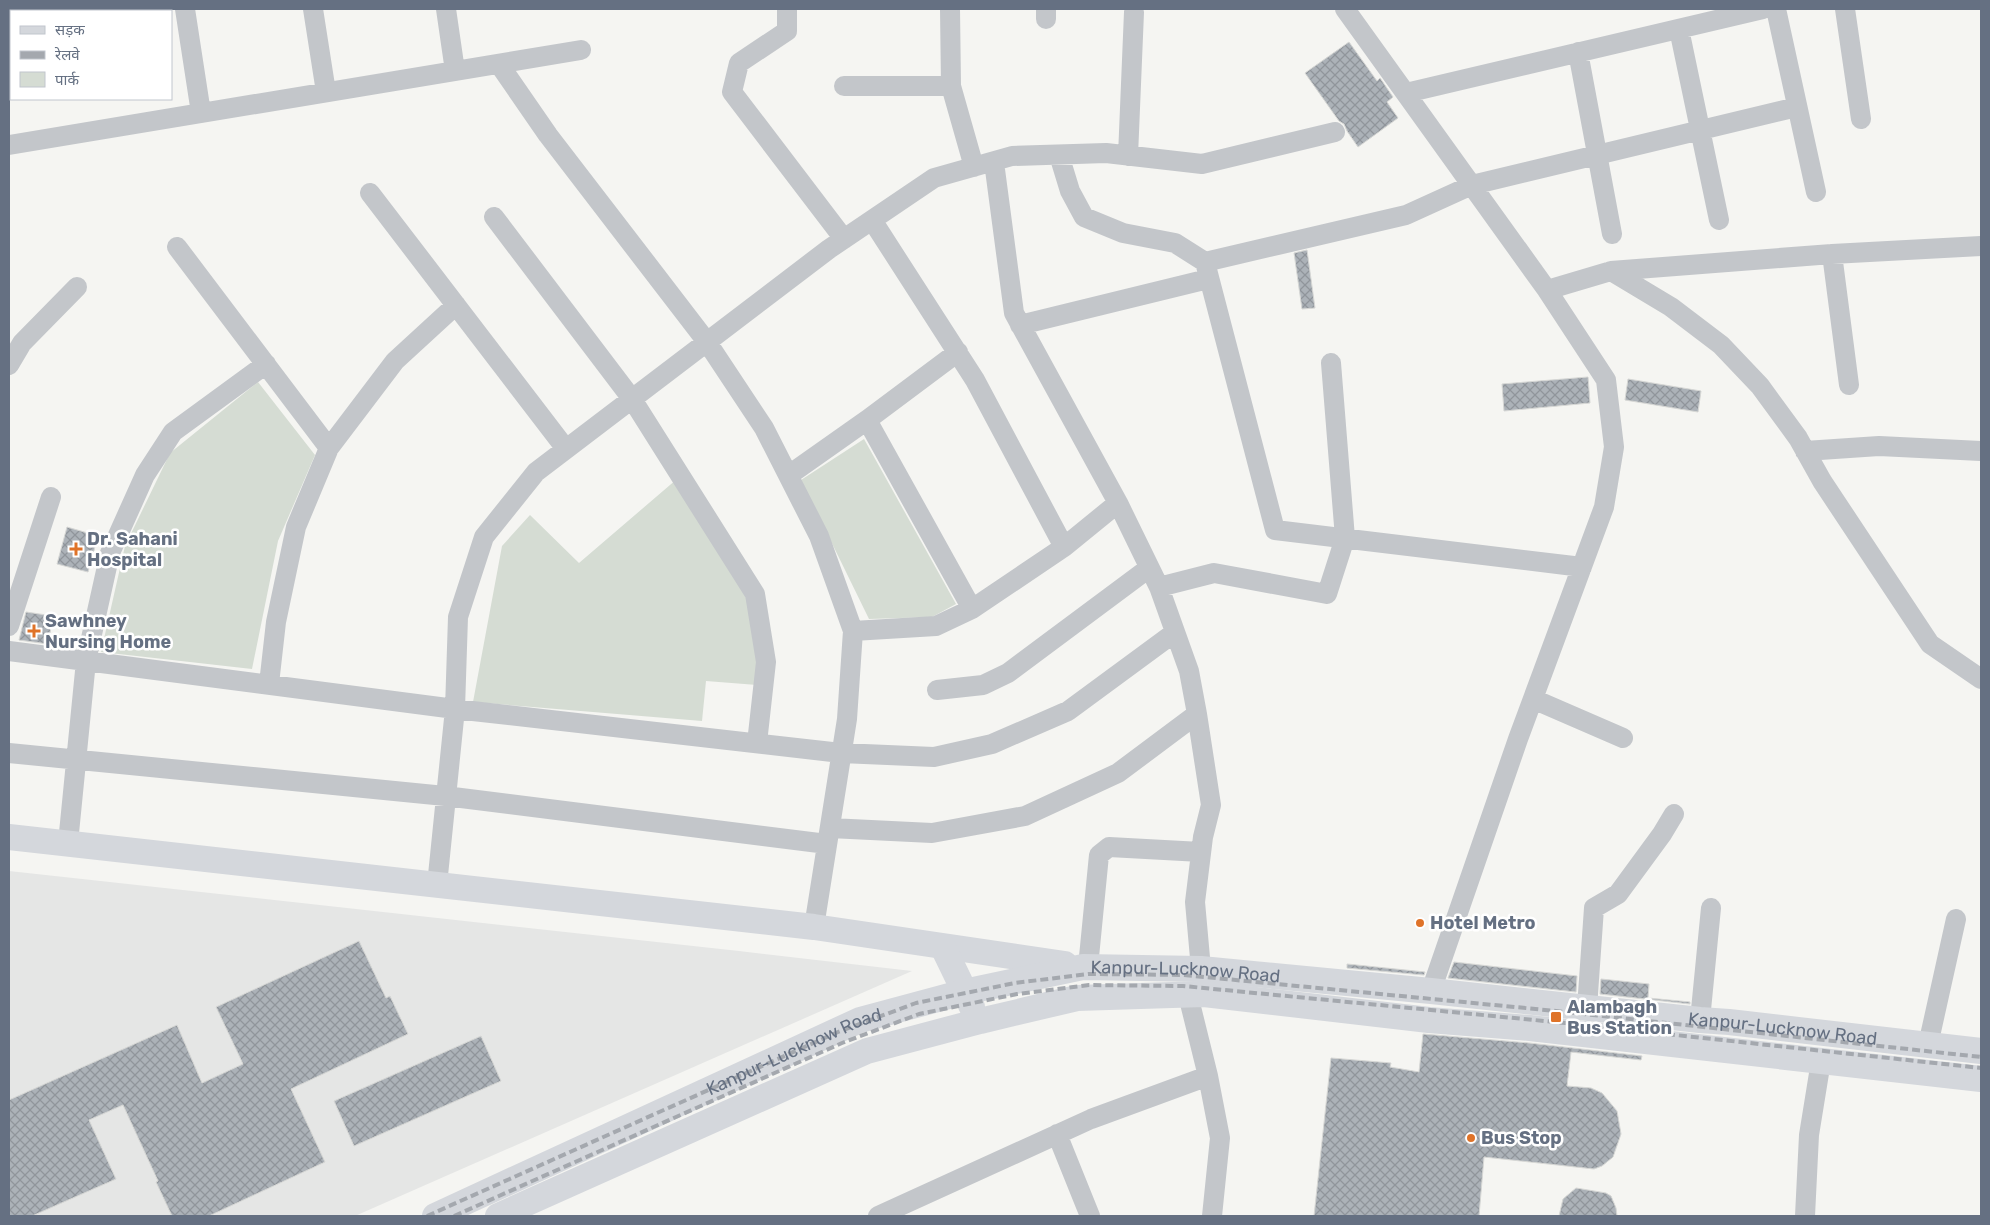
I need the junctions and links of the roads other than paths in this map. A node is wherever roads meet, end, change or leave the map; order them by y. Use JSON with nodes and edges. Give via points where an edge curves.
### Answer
{"nodes":[{"id":1,"x":186,"y":9,"type":"edge"},
{"id":2,"x":313,"y":9,"type":"edge"},
{"id":3,"x":446,"y":9,"type":"edge"},
{"id":4,"x":787,"y":9,"type":"edge"},
{"id":5,"x":950,"y":9,"type":"edge"},
{"id":6,"x":1762,"y":9,"type":"edge"},
{"id":7,"x":1776,"y":9,"type":"edge"},
{"id":8,"x":1845,"y":9,"type":"edge"},
{"id":9,"x":1354,"y":11,"type":"edge"},
{"id":10,"x":1134,"y":12,"type":"dead end"},
{"id":11,"x":1679,"y":28,"type":"junction"},
{"id":12,"x":581,"y":50,"type":"dead end"},
{"id":13,"x":1578,"y":52,"type":"junction"},
{"id":14,"x":499,"y":64,"type":"junction"},
{"id":15,"x":455,"y":71,"type":"junction"},
{"id":16,"x":844,"y":86,"type":"dead end"},
{"id":17,"x":951,"y":86,"type":"junction"},
{"id":18,"x":326,"y":92,"type":"junction"},
{"id":19,"x":1406,"y":93,"type":"junction"},
{"id":20,"x":1798,"y":107,"type":"junction"},
{"id":21,"x":201,"y":113,"type":"junction"},
{"id":22,"x":1862,"y":119,"type":"dead end"},
{"id":23,"x":1700,"y":131,"type":"junction"},
{"id":24,"x":1334,"y":132,"type":"dead end"},
{"id":25,"x":9,"y":145,"type":"edge"},
{"id":26,"x":1059,"y":155,"type":"junction"},
{"id":27,"x":1597,"y":155,"type":"junction"},
{"id":28,"x":1128,"y":156,"type":"junction"},
{"id":29,"x":994,"y":162,"type":"junction"},
{"id":30,"x":974,"y":167,"type":"junction"},
{"id":31,"x":1472,"y":185,"type":"junction"},
{"id":32,"x":1816,"y":192,"type":"dead end"},
{"id":33,"x":370,"y":193,"type":"dead end"},
{"id":34,"x":494,"y":217,"type":"dead end"},
{"id":35,"x":872,"y":220,"type":"junction"},
{"id":36,"x":1718,"y":220,"type":"dead end"},
{"id":37,"x":1612,"y":234,"type":"dead end"},
{"id":38,"x":844,"y":239,"type":"junction"},
{"id":39,"x":1981,"y":246,"type":"edge"},
{"id":40,"x":176,"y":247,"type":"dead end"},
{"id":41,"x":1832,"y":254,"type":"junction"},
{"id":42,"x":1207,"y":270,"type":"junction"},
{"id":43,"x":1611,"y":271,"type":"junction"},
{"id":44,"x":77,"y":287,"type":"dead end"},
{"id":45,"x":1547,"y":290,"type":"junction"},
{"id":46,"x":456,"y":305,"type":"junction"},
{"id":47,"x":1020,"y":325,"type":"junction"},
{"id":48,"x":707,"y":342,"type":"junction"},
{"id":49,"x":958,"y":352,"type":"junction"},
{"id":50,"x":1331,"y":363,"type":"dead end"},
{"id":51,"x":266,"y":364,"type":"junction"},
{"id":52,"x":9,"y":365,"type":"edge"},
{"id":53,"x":1849,"y":386,"type":"dead end"},
{"id":54,"x":632,"y":399,"type":"junction"},
{"id":55,"x":868,"y":420,"type":"junction"},
{"id":56,"x":329,"y":448,"type":"junction"},
{"id":57,"x":566,"y":449,"type":"junction"},
{"id":58,"x":1805,"y":451,"type":"junction"},
{"id":59,"x":1981,"y":451,"type":"edge"},
{"id":60,"x":789,"y":475,"type":"junction"},
{"id":61,"x":51,"y":497,"type":"dead end"},
{"id":62,"x":1118,"y":503,"type":"junction"},
{"id":63,"x":1345,"y":538,"type":"junction"},
{"id":64,"x":1064,"y":547,"type":"junction"},
{"id":65,"x":1582,"y":567,"type":"junction"},
{"id":66,"x":1149,"y":568,"type":"junction"},
{"id":67,"x":1159,"y":587,"type":"junction"},
{"id":68,"x":972,"y":609,"type":"junction"},
{"id":69,"x":9,"y":626,"type":"edge"},
{"id":70,"x":853,"y":631,"type":"junction"},
{"id":71,"x":1174,"y":633,"type":"junction"},
{"id":72,"x":9,"y":651,"type":"edge"},
{"id":73,"x":86,"y":661,"type":"junction"},
{"id":74,"x":1981,"y":678,"type":"edge"},
{"id":75,"x":269,"y":684,"type":"junction"},
{"id":76,"x":937,"y":690,"type":"dead end"},
{"id":77,"x":1533,"y":699,"type":"junction"},
{"id":78,"x":455,"y":709,"type":"junction"},
{"id":79,"x":1197,"y":714,"type":"junction"},
{"id":80,"x":1623,"y":738,"type":"dead end"},
{"id":81,"x":757,"y":743,"type":"junction"},
{"id":82,"x":842,"y":753,"type":"junction"},
{"id":83,"x":9,"y":754,"type":"edge"},
{"id":84,"x":76,"y":761,"type":"junction"},
{"id":85,"x":445,"y":796,"type":"junction"},
{"id":86,"x":1674,"y":814,"type":"dead end"},
{"id":87,"x":829,"y":836,"type":"junction"},
{"id":88,"x":9,"y":837,"type":"edge"},
{"id":89,"x":68,"y":843,"type":"junction"},
{"id":90,"x":1202,"y":852,"type":"junction"},
{"id":91,"x":437,"y":885,"type":"junction"},
{"id":92,"x":1711,"y":908,"type":"dead end"},
{"id":93,"x":1956,"y":919,"type":"dead end"},
{"id":94,"x":814,"y":927,"type":"junction"},
{"id":95,"x":943,"y":947,"type":"junction"},
{"id":96,"x":1085,"y":967,"type":"junction"},
{"id":97,"x":1201,"y":969,"type":"junction"},
{"id":98,"x":1431,"y":991,"type":"junction"},
{"id":99,"x":964,"y":992,"type":"junction"},
{"id":100,"x":1188,"y":995,"type":"junction"},
{"id":101,"x":1587,"y":1008,"type":"junction"},
{"id":102,"x":1700,"y":1020,"type":"junction"},
{"id":103,"x":980,"y":1021,"type":"junction"},
{"id":104,"x":1928,"y":1045,"type":"junction"},
{"id":105,"x":1981,"y":1051,"type":"edge"},
{"id":106,"x":1821,"y":1061,"type":"junction"},
{"id":107,"x":1208,"y":1076,"type":"junction"},
{"id":108,"x":1981,"y":1079,"type":"edge"},
{"id":109,"x":1057,"y":1134,"type":"junction"},
{"id":110,"x":435,"y":1216,"type":"edge"},
{"id":111,"x":498,"y":1216,"type":"edge"},
{"id":112,"x":878,"y":1216,"type":"edge"},
{"id":113,"x":1090,"y":1216,"type":"edge"},
{"id":114,"x":1212,"y":1216,"type":"edge"},
{"id":115,"x":1805,"y":1216,"type":"edge"}],
"edges":[{"from":1,"to":21,"type":"street"},
{"from":2,"to":18,"type":"street"},
{"from":3,"to":15,"type":"street"},
{"from":4,"to":38,"type":"street","via":[[787,31],[739,62],[732,92]]},
{"from":5,"to":17,"type":"street"},
{"from":6,"to":11,"type":"street"},
{"from":7,"to":20,"type":"street"},
{"from":8,"to":22,"type":"street"},
{"from":9,"to":19,"type":"street"},
{"from":10,"to":28,"type":"street"},
{"from":11,"to":13,"type":"street"},
{"from":11,"to":23,"type":"street"},
{"from":12,"to":14,"type":"street"},
{"from":13,"to":19,"type":"street"},
{"from":13,"to":27,"type":"street"},
{"from":14,"to":15,"type":"street"},
{"from":14,"to":48,"type":"street","via":[[548,135]]},
{"from":15,"to":18,"type":"street"},
{"from":16,"to":17,"type":"street"},
{"from":17,"to":30,"type":"street"},
{"from":18,"to":21,"type":"street"},
{"from":19,"to":31,"type":"street"},
{"from":20,"to":23,"type":"street"},
{"from":20,"to":32,"type":"street"},
{"from":21,"to":25,"type":"street"},
{"from":23,"to":27,"type":"street"},
{"from":23,"to":36,"type":"street"},
{"from":24,"to":28,"type":"street","via":[[1202,164]]},
{"from":26,"to":28,"type":"street","via":[[1106,153]]},
{"from":26,"to":29,"type":"street","via":[[1012,156]]},
{"from":26,"to":42,"type":"street","via":[[1070,191],[1084,217],[1123,233],[1175,243]]},
{"from":27,"to":31,"type":"street"},
{"from":27,"to":37,"type":"street"},
{"from":29,"to":30,"type":"street"},
{"from":29,"to":47,"type":"street","via":[[1014,313]]},
{"from":30,"to":35,"type":"street","via":[[934,178]]},
{"from":31,"to":42,"type":"street","via":[[1406,215]]},
{"from":31,"to":45,"type":"street"},
{"from":33,"to":46,"type":"street"},
{"from":34,"to":54,"type":"street"},
{"from":35,"to":38,"type":"street"},
{"from":35,"to":49,"type":"street"},
{"from":38,"to":48,"type":"street"},
{"from":39,"to":41,"type":"street"},
{"from":40,"to":51,"type":"street"},
{"from":41,"to":43,"type":"street"},
{"from":41,"to":53,"type":"street"},
{"from":42,"to":47,"type":"street"},
{"from":42,"to":63,"type":"street","via":[[1275,530]]},
{"from":43,"to":45,"type":"street"},
{"from":43,"to":58,"type":"street","via":[[1670,307],[1721,345],[1760,386]]},
{"from":44,"to":52,"type":"street","via":[[22,343]]},
{"from":45,"to":65,"type":"street","via":[[1606,380],[1614,447],[1604,507]]},
{"from":46,"to":56,"type":"street","via":[[395,362]]},
{"from":46,"to":57,"type":"street"},
{"from":47,"to":62,"type":"street"},
{"from":48,"to":54,"type":"street"},
{"from":48,"to":60,"type":"street","via":[[764,428]]},
{"from":49,"to":55,"type":"street"},
{"from":49,"to":64,"type":"street"},
{"from":50,"to":63,"type":"street"},
{"from":51,"to":56,"type":"street"},
{"from":51,"to":73,"type":"street","via":[[173,432],[146,475],[110,553]]},
{"from":54,"to":57,"type":"street"},
{"from":54,"to":81,"type":"street","via":[[755,594],[766,662]]},
{"from":55,"to":60,"type":"street"},
{"from":55,"to":68,"type":"street"},
{"from":56,"to":75,"type":"street","via":[[296,528],[276,622]]},
{"from":57,"to":78,"type":"street","via":[[536,472],[484,537],[458,617]]},
{"from":58,"to":59,"type":"street","via":[[1879,446]]},
{"from":58,"to":74,"type":"street","via":[[1822,482],[1930,644]]},
{"from":60,"to":70,"type":"street","via":[[819,536]]},
{"from":61,"to":69,"type":"street"},
{"from":62,"to":64,"type":"street"},
{"from":62,"to":66,"type":"street"},
{"from":63,"to":65,"type":"street"},
{"from":63,"to":67,"type":"street","via":[[1326,594],[1214,573]]},
{"from":64,"to":68,"type":"street"},
{"from":65,"to":77,"type":"street"},
{"from":66,"to":67,"type":"street"},
{"from":66,"to":76,"type":"street","via":[[1008,673],[983,685]]},
{"from":67,"to":71,"type":"street"},
{"from":68,"to":70,"type":"street","via":[[936,626]]},
{"from":70,"to":82,"type":"street"},
{"from":71,"to":79,"type":"street","via":[[1188,671]]},
{"from":71,"to":82,"type":"street","via":[[1068,711],[992,744],[934,757]]},
{"from":72,"to":73,"type":"street"},
{"from":73,"to":75,"type":"street"},
{"from":73,"to":84,"type":"street"},
{"from":75,"to":78,"type":"street"},
{"from":77,"to":80,"type":"street"},
{"from":77,"to":98,"type":"street"},
{"from":78,"to":81,"type":"street"},
{"from":78,"to":85,"type":"street"},
{"from":79,"to":87,"type":"street","via":[[1118,773],[1026,816],[932,834]]},
{"from":79,"to":90,"type":"street","via":[[1211,805]]},
{"from":81,"to":82,"type":"street"},
{"from":82,"to":87,"type":"street"},
{"from":83,"to":84,"type":"street"},
{"from":84,"to":85,"type":"street"},
{"from":84,"to":89,"type":"street"},
{"from":85,"to":87,"type":"street"},
{"from":85,"to":91,"type":"street"},
{"from":86,"to":101,"type":"street","via":[[1618,894],[1594,908]]},
{"from":87,"to":94,"type":"street"},
{"from":88,"to":89,"type":"main road"},
{"from":89,"to":91,"type":"main road"},
{"from":90,"to":96,"type":"street","via":[[1109,847],[1099,856]]},
{"from":90,"to":97,"type":"street","via":[[1195,902]]},
{"from":91,"to":94,"type":"main road"},
{"from":92,"to":102,"type":"street"},
{"from":93,"to":104,"type":"street"},
{"from":94,"to":95,"type":"main road"},
{"from":95,"to":96,"type":"main road"},
{"from":95,"to":99,"type":"main road"},
{"from":96,"to":97,"type":"main road","name":"Kanpur-Lucknow Road"},
{"from":96,"to":99,"type":"main road","name":"Kanpur-Lucknow Road"},
{"from":97,"to":98,"type":"main road","name":"Kanpur-Lucknow Road"},
{"from":98,"to":101,"type":"main road","name":"Kanpur-Lucknow Road"},
{"from":99,"to":103,"type":"main road"},
{"from":99,"to":110,"type":"main road","name":"Kanpur-Lucknow Road","via":[[860,1020]]},
{"from":100,"to":103,"type":"main road","name":"Kanpur-Lucknow Road","via":[[1076,998]]},
{"from":100,"to":106,"type":"main road","name":"Kanpur-Lucknow Road","via":[[1204,994]]},
{"from":100,"to":107,"type":"street"},
{"from":101,"to":102,"type":"main road","name":"Kanpur-Lucknow Road"},
{"from":102,"to":104,"type":"main road","name":"Kanpur-Lucknow Road"},
{"from":103,"to":111,"type":"main road","name":"Kanpur-Lucknow Road","via":[[867,1051]]},
{"from":104,"to":105,"type":"main road","name":"Kanpur-Lucknow Road"},
{"from":106,"to":108,"type":"main road","name":"Kanpur-Lucknow Road"},
{"from":106,"to":115,"type":"street","via":[[1809,1135]]},
{"from":107,"to":109,"type":"street"},
{"from":107,"to":114,"type":"street","via":[[1220,1138]]},
{"from":109,"to":112,"type":"street"},
{"from":109,"to":113,"type":"street"}]}
